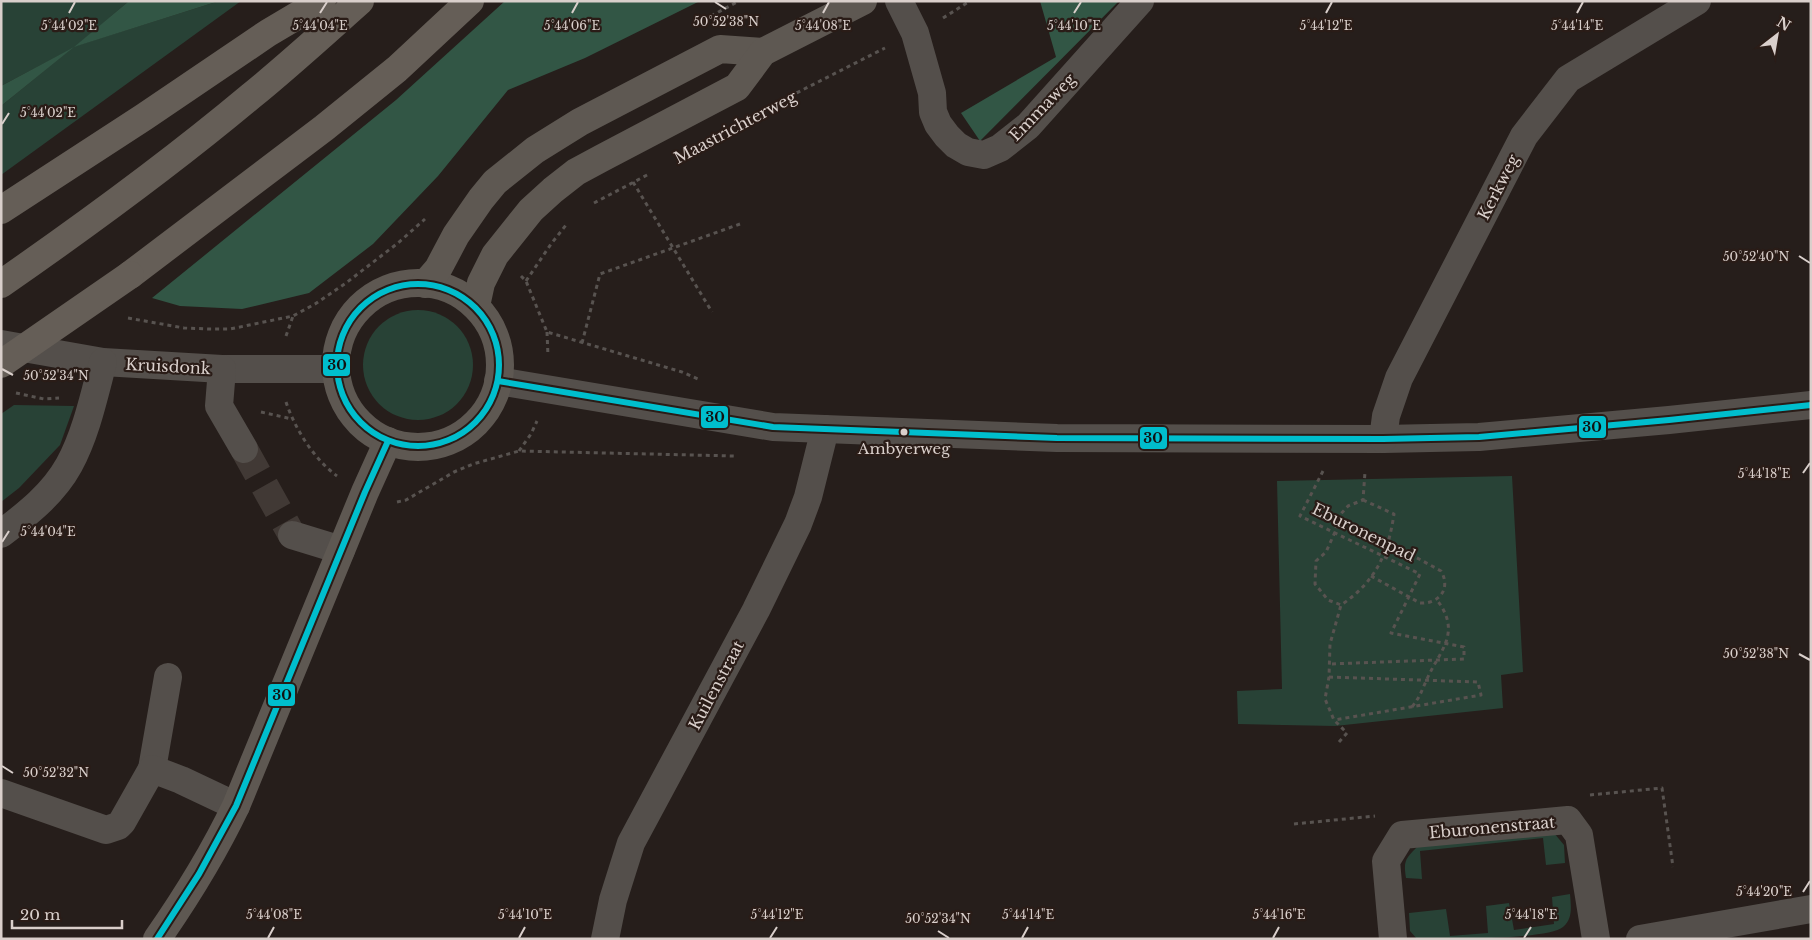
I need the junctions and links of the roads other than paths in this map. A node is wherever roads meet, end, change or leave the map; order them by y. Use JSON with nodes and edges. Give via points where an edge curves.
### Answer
{"nodes":[{"id":1,"x":322,"y":1,"type":"edge"},
{"id":2,"x":360,"y":1,"type":"edge"},
{"id":3,"x":470,"y":1,"type":"edge"},
{"id":4,"x":863,"y":1,"type":"edge"},
{"id":5,"x":899,"y":1,"type":"edge"},
{"id":6,"x":1140,"y":1,"type":"edge"},
{"id":7,"x":1697,"y":1,"type":"edge"},
{"id":8,"x":763,"y":52,"type":"junction"},
{"id":9,"x":1,"y":210,"type":"edge"},
{"id":10,"x":1,"y":284,"type":"edge"},
{"id":11,"x":425,"y":284,"type":"junction"},
{"id":12,"x":476,"y":306,"type":"junction"},
{"id":13,"x":1,"y":344,"type":"edge"},
{"id":14,"x":104,"y":362,"type":"junction"},
{"id":15,"x":1,"y":364,"type":"edge"},
{"id":16,"x":222,"y":369,"type":"junction"},
{"id":17,"x":336,"y":369,"type":"junction"},
{"id":18,"x":498,"y":382,"type":"junction"},
{"id":19,"x":1811,"y":405,"type":"edge"},
{"id":20,"x":825,"y":429,"type":"junction"},
{"id":21,"x":1376,"y":439,"type":"junction"},
{"id":22,"x":388,"y":441,"type":"junction"},
{"id":23,"x":244,"y":449,"type":"tunnel mouth"},
{"id":24,"x":1,"y":534,"type":"edge"},
{"id":25,"x":292,"y":535,"type":"tunnel mouth"},
{"id":26,"x":341,"y":550,"type":"junction"},
{"id":27,"x":168,"y":677,"type":"dead end"},
{"id":28,"x":152,"y":769,"type":"junction"},
{"id":29,"x":1,"y":793,"type":"edge"},
{"id":30,"x":236,"y":806,"type":"junction"},
{"id":31,"x":1811,"y":908,"type":"edge"},
{"id":32,"x":157,"y":939,"type":"edge"},
{"id":33,"x":605,"y":939,"type":"edge"},
{"id":34,"x":1393,"y":939,"type":"edge"},
{"id":35,"x":1596,"y":939,"type":"edge"},
{"id":36,"x":1640,"y":939,"type":"edge"}],
"edges":[{"from":1,"to":9,"type":"highway","via":[[268,33]]},
{"from":2,"to":10,"type":"highway","via":[[179,154]]},
{"from":3,"to":15,"type":"highway","bridge":true,"via":[[397,69],[324,128],[130,275]]},
{"from":4,"to":8,"type":"main road"},
{"from":5,"to":6,"type":"street","name":"Emmaweg","via":[[915,32],[938,124],[956,146],[984,155],[1000,148],[1028,126]]},
{"from":7,"to":21,"type":"street","name":"Kerkweg","via":[[1568,79],[1524,136],[1399,378]]},
{"from":8,"to":11,"type":"main road","via":[[720,49],[566,130],[535,150],[495,182],[481,199]]},
{"from":8,"to":12,"type":"main road","via":[[737,87],[576,172],[552,190],[531,210],[495,255],[481,283]]},
{"from":11,"to":12,"type":"main road","via":[[454,292]]},
{"from":11,"to":17,"type":"main road","via":[[406,284],[385,290],[368,300],[342,334]]},
{"from":12,"to":18,"type":"main road","via":[[497,345],[500,363]]},
{"from":13,"to":14,"type":"street","name":"Kruisdonk"},
{"from":14,"to":16,"type":"street","name":"Kruisdonk"},
{"from":14,"to":24,"type":"street","via":[[74,454],[63,474],[31,511]]},
{"from":16,"to":17,"type":"street","name":"Kruisdonk"},
{"from":16,"to":23,"type":"street","via":[[219,406]]},
{"from":17,"to":22,"type":"main road","via":[[342,396],[351,412],[362,425]]},
{"from":18,"to":20,"type":"street","via":[[773,427]]},
{"from":18,"to":22,"type":"main road","via":[[492,400],[468,431],[431,446],[403,446]]},
{"from":19,"to":21,"type":"street","via":[[1479,437]]},
{"from":20,"to":21,"type":"street","via":[[1057,438]]},
{"from":20,"to":33,"type":"street","name":"Kuilenstraat","via":[[798,524],[632,843],[613,900]]},
{"from":22,"to":26,"type":"main road"},
{"from":25,"to":26,"type":"street"},
{"from":26,"to":30,"type":"main road"},
{"from":27,"to":28,"type":"street"},
{"from":28,"to":29,"type":"street","via":[[122,822],[106,830]]},
{"from":28,"to":30,"type":"street"},
{"from":30,"to":32,"type":"main road","via":[[216,848]]},
{"from":31,"to":36,"type":"street"},
{"from":34,"to":35,"type":"street","name":"Eburonenstraat","via":[[1386,861],[1402,835],[1568,820],[1579,835]]}]}
